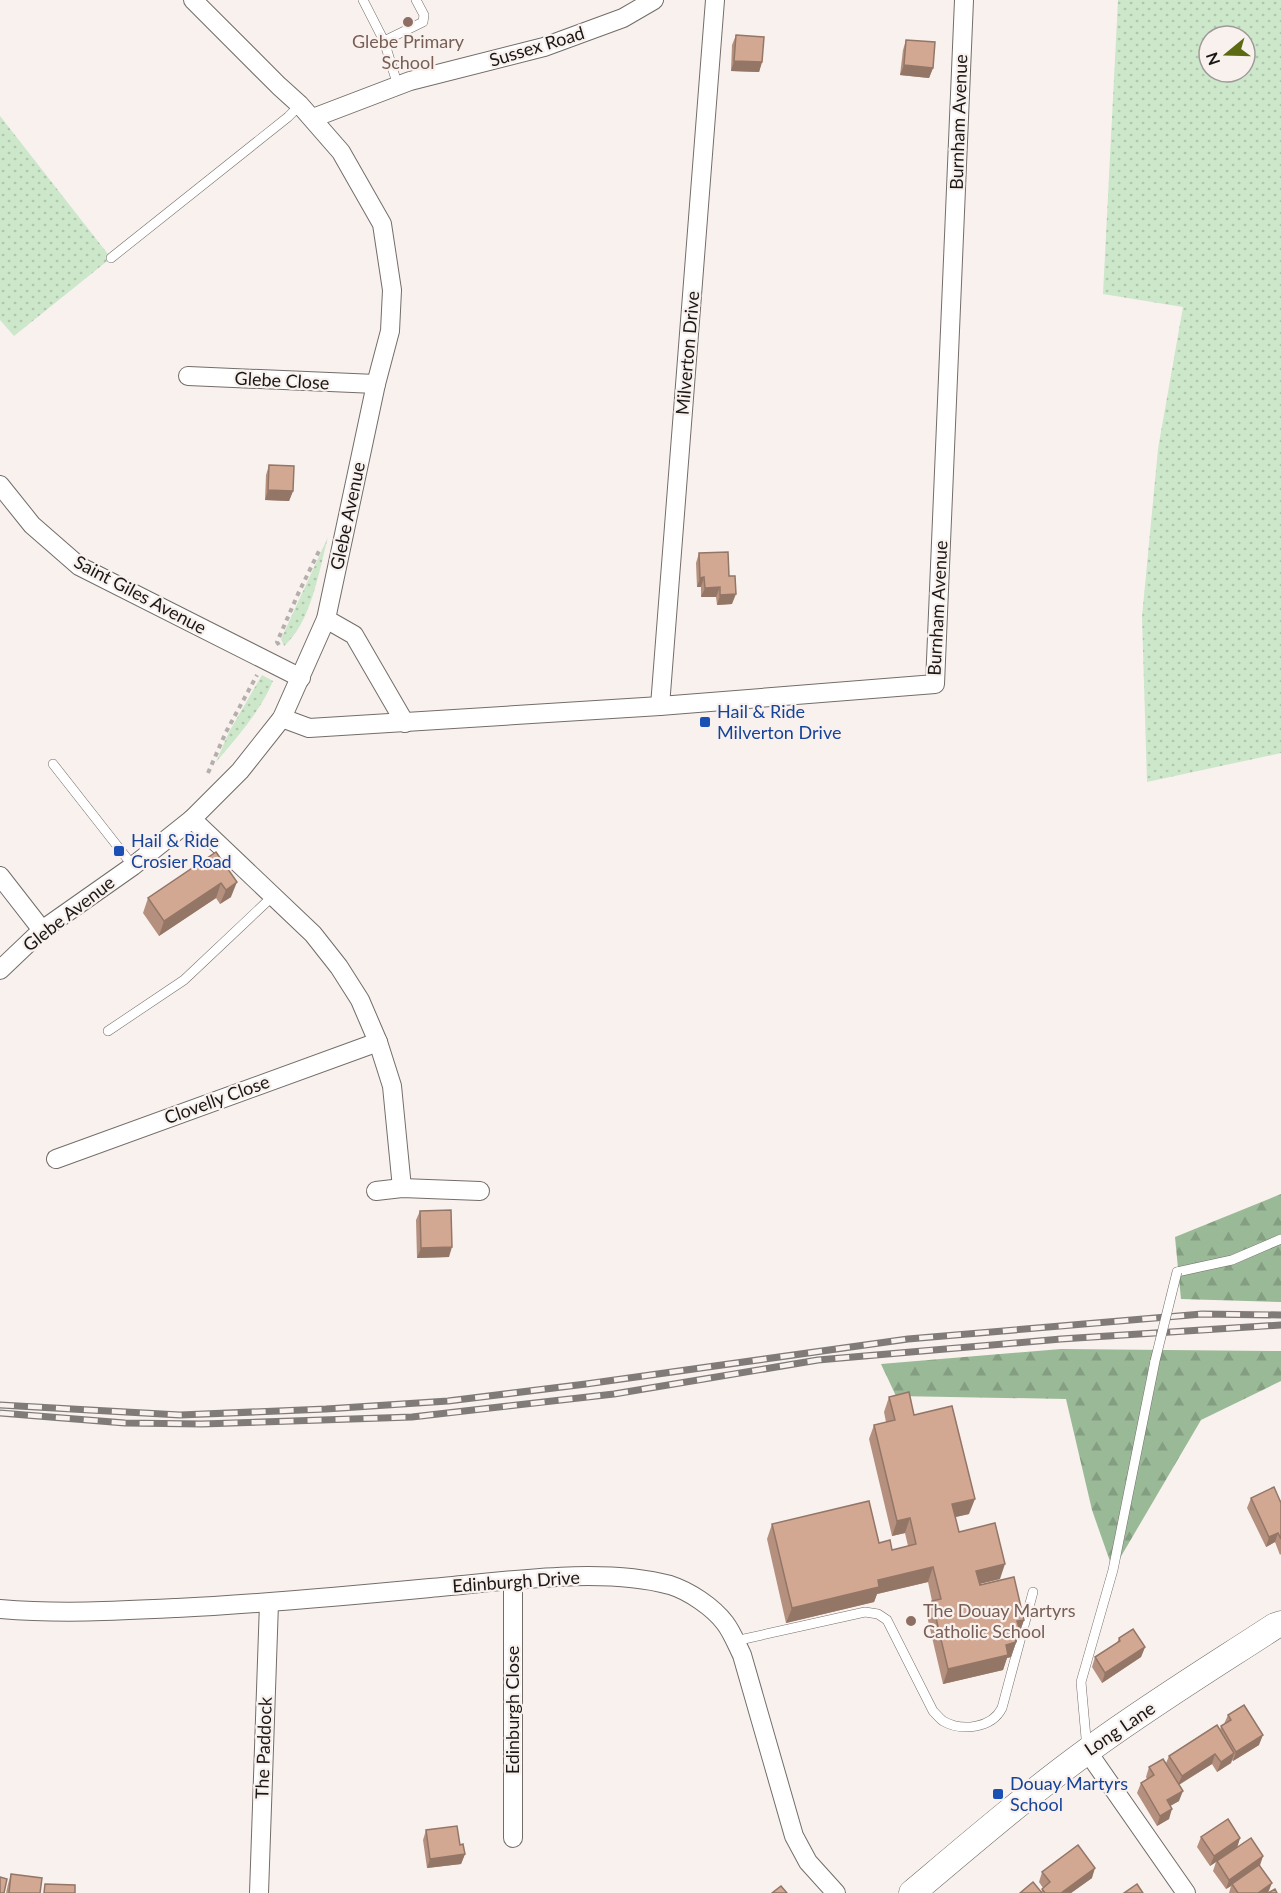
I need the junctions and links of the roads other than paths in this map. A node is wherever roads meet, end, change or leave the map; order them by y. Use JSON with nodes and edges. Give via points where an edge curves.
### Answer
{"nodes":[{"id":1,"x":193,"y":0,"type":"edge"},
{"id":2,"x":363,"y":0,"type":"edge"},
{"id":3,"x":416,"y":0,"type":"edge"},
{"id":4,"x":654,"y":0,"type":"edge"},
{"id":5,"x":715,"y":0,"type":"edge"},
{"id":6,"x":964,"y":0,"type":"edge"},
{"id":7,"x":384,"y":41,"type":"junction"},
{"id":8,"x":398,"y":86,"type":"junction"},
{"id":9,"x":306,"y":112,"type":"junction"},
{"id":10,"x":111,"y":258,"type":"dead end"},
{"id":11,"x":189,"y":376,"type":"dead end"},
{"id":12,"x":376,"y":384,"type":"junction"},
{"id":13,"x":0,"y":485,"type":"edge"},
{"id":14,"x":326,"y":619,"type":"junction"},
{"id":15,"x":300,"y":678,"type":"junction"},
{"id":16,"x":660,"y":706,"type":"junction"},
{"id":17,"x":282,"y":718,"type":"junction"},
{"id":18,"x":405,"y":723,"type":"junction"},
{"id":19,"x":53,"y":764,"type":"dead end"},
{"id":20,"x":192,"y":819,"type":"junction"},
{"id":21,"x":133,"y":866,"type":"junction"},
{"id":22,"x":0,"y":876,"type":"edge"},
{"id":23,"x":273,"y":896,"type":"junction"},
{"id":24,"x":42,"y":930,"type":"junction"},
{"id":25,"x":0,"y":970,"type":"edge"},
{"id":26,"x":108,"y":1031,"type":"dead end"},
{"id":27,"x":378,"y":1042,"type":"junction"},
{"id":28,"x":56,"y":1159,"type":"dead end"},
{"id":29,"x":402,"y":1188,"type":"junction"},
{"id":30,"x":376,"y":1191,"type":"dead end"},
{"id":31,"x":480,"y":1191,"type":"dead end"},
{"id":32,"x":1281,"y":1239,"type":"edge"},
{"id":33,"x":513,"y":1581,"type":"junction"},
{"id":34,"x":1033,"y":1592,"type":"dead end"},
{"id":35,"x":268,"y":1603,"type":"junction"},
{"id":36,"x":0,"y":1609,"type":"edge"},
{"id":37,"x":1281,"y":1624,"type":"edge"},
{"id":38,"x":735,"y":1641,"type":"junction"},
{"id":39,"x":1087,"y":1751,"type":"junction"},
{"id":40,"x":513,"y":1838,"type":"dead end"},
{"id":41,"x":259,"y":1893,"type":"edge"},
{"id":42,"x":836,"y":1893,"type":"edge"},
{"id":43,"x":912,"y":1893,"type":"edge"},
{"id":44,"x":1186,"y":1893,"type":"edge"}],
"edges":[{"from":1,"to":9,"type":"street","name":"Glebe Avenue"},
{"from":2,"to":7,"type":"lane"},
{"from":3,"to":7,"type":"lane","via":[[424,15],[423,22]]},
{"from":4,"to":8,"type":"street","name":"Sussex Road","via":[[623,18],[544,47]]},
{"from":5,"to":16,"type":"street","name":"Milverton Drive"},
{"from":6,"to":16,"type":"street","name":"Burnham Avenue","via":[[935,684]]},
{"from":7,"to":8,"type":"lane"},
{"from":8,"to":9,"type":"street","name":"Sussex Road"},
{"from":9,"to":10,"type":"lane"},
{"from":9,"to":12,"type":"street","name":"Glebe Avenue","via":[[341,152],[382,224],[392,290],[390,331]]},
{"from":11,"to":12,"type":"street","name":"Glebe Close"},
{"from":12,"to":14,"type":"street","name":"Glebe Avenue"},
{"from":13,"to":15,"type":"street","name":"Saint Giles Avenue","via":[[32,525],[80,566]]},
{"from":14,"to":15,"type":"street","name":"Glebe Avenue"},
{"from":14,"to":18,"type":"street","via":[[354,635]]},
{"from":15,"to":17,"type":"street","name":"Glebe Avenue"},
{"from":16,"to":18,"type":"street","name":"Burnham Avenue"},
{"from":17,"to":18,"type":"street","name":"Burnham Avenue","via":[[309,728]]},
{"from":17,"to":20,"type":"street","name":"Glebe Avenue","via":[[240,771]]},
{"from":19,"to":21,"type":"lane"},
{"from":20,"to":21,"type":"street","name":"Glebe Avenue"},
{"from":20,"to":23,"type":"street"},
{"from":21,"to":24,"type":"street","name":"Glebe Avenue"},
{"from":22,"to":24,"type":"street"},
{"from":23,"to":26,"type":"lane","via":[[184,980]]},
{"from":23,"to":27,"type":"street","via":[[313,934],[339,967],[360,1000]]},
{"from":24,"to":25,"type":"street","name":"Glebe Avenue"},
{"from":27,"to":28,"type":"street","name":"Clovelly Close"},
{"from":27,"to":29,"type":"street","via":[[392,1086]]},
{"from":29,"to":30,"type":"street"},
{"from":29,"to":31,"type":"street"},
{"from":32,"to":39,"type":"lane","bridge":true,"via":[[1232,1260],[1177,1272],[1113,1570],[1081,1682]]},
{"from":33,"to":35,"type":"street","name":"Edinburgh Drive"},
{"from":33,"to":38,"type":"street","name":"Edinburgh Drive","via":[[593,1577],[672,1586],[702,1601],[725,1623]]},
{"from":33,"to":40,"type":"street","name":"Edinburgh Close"},
{"from":34,"to":38,"type":"lane","via":[[1002,1708],[993,1720],[977,1726],[955,1726],[933,1711],[888,1620],[878,1614],[865,1612]]},
{"from":35,"to":36,"type":"street","name":"Edinburgh Drive","via":[[108,1612]]},
{"from":35,"to":41,"type":"street","name":"The Paddock"},
{"from":37,"to":39,"type":"main road","name":"Long Lane"},
{"from":38,"to":42,"type":"street","name":"Edinburgh Drive","via":[[794,1836],[808,1862]]},
{"from":39,"to":43,"type":"main road","name":"Long Lane","via":[[1008,1811]]},
{"from":39,"to":44,"type":"street"}]}
